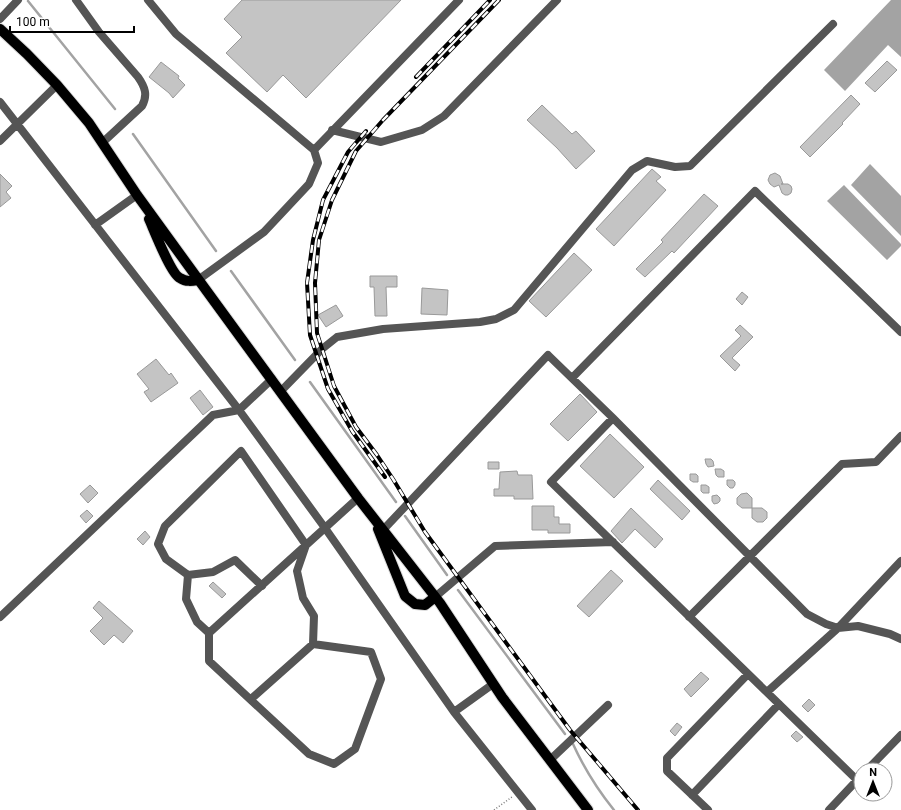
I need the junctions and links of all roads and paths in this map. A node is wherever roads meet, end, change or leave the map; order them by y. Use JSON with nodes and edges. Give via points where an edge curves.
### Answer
{"nodes":[{"id":1,"x":18,"y":0,"type":"edge"},
{"id":2,"x":76,"y":0,"type":"edge"},
{"id":3,"x":148,"y":0,"type":"edge"},
{"id":4,"x":459,"y":0,"type":"edge"},
{"id":5,"x":557,"y":0,"type":"edge"},
{"id":6,"x":0,"y":19,"type":"edge"},
{"id":7,"x":833,"y":24,"type":"dead end"},
{"id":8,"x":0,"y":30,"type":"edge"},
{"id":9,"x":57,"y":85,"type":"junction"},
{"id":10,"x":0,"y":102,"type":"edge"},
{"id":11,"x":17,"y":124,"type":"junction"},
{"id":12,"x":332,"y":130,"type":"junction"},
{"id":13,"x":0,"y":141,"type":"edge"},
{"id":14,"x":102,"y":143,"type":"junction"},
{"id":15,"x":314,"y":150,"type":"junction"},
{"id":16,"x":138,"y":197,"type":"junction"},
{"id":17,"x":95,"y":225,"type":"junction"},
{"id":18,"x":198,"y":280,"type":"junction"},
{"id":19,"x":901,"y":332,"type":"edge"},
{"id":20,"x":572,"y":378,"type":"junction"},
{"id":21,"x":272,"y":379,"type":"junction"},
{"id":22,"x":281,"y":391,"type":"junction"},
{"id":23,"x":239,"y":410,"type":"junction"},
{"id":24,"x":613,"y":418,"type":"junction"},
{"id":25,"x":901,"y":436,"type":"edge"},
{"id":26,"x":358,"y":498,"type":"junction"},
{"id":27,"x":373,"y":517,"type":"junction"},
{"id":28,"x":325,"y":528,"type":"junction"},
{"id":29,"x":383,"y":530,"type":"junction"},
{"id":30,"x":613,"y":542,"type":"junction"},
{"id":31,"x":306,"y":545,"type":"junction"},
{"id":32,"x":750,"y":556,"type":"junction"},
{"id":33,"x":901,"y":561,"type":"edge"},
{"id":34,"x":188,"y":575,"type":"junction"},
{"id":35,"x":262,"y":586,"type":"junction"},
{"id":36,"x":435,"y":597,"type":"junction"},
{"id":37,"x":689,"y":616,"type":"junction"},
{"id":38,"x":0,"y":617,"type":"edge"},
{"id":39,"x":838,"y":628,"type":"junction"},
{"id":40,"x":210,"y":633,"type":"junction"},
{"id":41,"x":901,"y":639,"type":"edge"},
{"id":42,"x":313,"y":644,"type":"junction"},
{"id":43,"x":748,"y":674,"type":"junction"},
{"id":44,"x":493,"y":684,"type":"junction"},
{"id":45,"x":767,"y":692,"type":"junction"},
{"id":46,"x":250,"y":699,"type":"junction"},
{"id":47,"x":779,"y":704,"type":"junction"},
{"id":48,"x":608,"y":705,"type":"dead end"},
{"id":49,"x":454,"y":712,"type":"junction"},
{"id":50,"x":901,"y":735,"type":"edge"},
{"id":51,"x":550,"y":760,"type":"junction"},
{"id":52,"x":875,"y":762,"type":"edge"},
{"id":53,"x":853,"y":772,"type":"edge"},
{"id":54,"x":853,"y":784,"type":"edge"},
{"id":55,"x":518,"y":793,"type":"junction"},
{"id":56,"x":692,"y":795,"type":"junction"},
{"id":57,"x":494,"y":810,"type":"edge"},
{"id":58,"x":532,"y":810,"type":"edge"},
{"id":59,"x":588,"y":810,"type":"edge"},
{"id":60,"x":708,"y":810,"type":"edge"},
{"id":61,"x":829,"y":810,"type":"edge"}],
"edges":[{"from":1,"to":6,"type":"lane"},
{"from":2,"to":14,"type":"lane","via":[[99,32],[142,82],[146,94],[142,106]]},
{"from":3,"to":15,"type":"lane","via":[[176,34]]},
{"from":4,"to":12,"type":"lane"},
{"from":5,"to":12,"type":"lane","via":[[444,116],[422,130],[381,142]]},
{"from":7,"to":22,"type":"lane","via":[[690,166],[675,167],[647,161],[632,170],[514,310],[491,320],[383,329],[337,338],[322,349]]},
{"from":8,"to":9,"type":"main road"},
{"from":9,"to":11,"type":"lane"},
{"from":9,"to":14,"type":"main road"},
{"from":10,"to":11,"type":"lane"},
{"from":11,"to":13,"type":"lane"},
{"from":11,"to":17,"type":"lane"},
{"from":12,"to":15,"type":"lane"},
{"from":14,"to":16,"type":"main road"},
{"from":15,"to":18,"type":"lane","via":[[318,163],[309,184],[264,232]]},
{"from":16,"to":17,"type":"lane"},
{"from":16,"to":18,"type":"main road"},
{"from":16,"to":18,"type":"main road","via":[[178,278]]},
{"from":17,"to":23,"type":"lane"},
{"from":18,"to":21,"type":"main road"},
{"from":19,"to":20,"type":"lane","via":[[755,191]]},
{"from":20,"to":24,"type":"lane"},
{"from":20,"to":29,"type":"lane","via":[[548,355]]},
{"from":21,"to":22,"type":"main road"},
{"from":21,"to":23,"type":"lane"},
{"from":22,"to":26,"type":"main road"},
{"from":23,"to":28,"type":"lane"},
{"from":23,"to":38,"type":"lane","via":[[213,415]]},
{"from":24,"to":30,"type":"lane","via":[[551,482]]},
{"from":24,"to":32,"type":"lane"},
{"from":25,"to":32,"type":"lane","via":[[876,462],[842,464]]},
{"from":26,"to":27,"type":"main road"},
{"from":26,"to":28,"type":"lane"},
{"from":27,"to":29,"type":"main road"},
{"from":27,"to":36,"type":"main road","via":[[405,596],[415,604],[425,605]]},
{"from":28,"to":31,"type":"lane"},
{"from":28,"to":49,"type":"lane"},
{"from":29,"to":36,"type":"main road"},
{"from":30,"to":36,"type":"lane","via":[[496,546]]},
{"from":30,"to":37,"type":"lane"},
{"from":31,"to":34,"type":"lane","via":[[241,451],[165,526],[158,544],[166,559]]},
{"from":31,"to":35,"type":"lane"},
{"from":31,"to":42,"type":"lane","via":[[297,571],[303,598],[314,616]]},
{"from":32,"to":37,"type":"lane"},
{"from":32,"to":39,"type":"lane","via":[[808,614]]},
{"from":33,"to":39,"type":"lane"},
{"from":34,"to":35,"type":"lane","via":[[213,572],[235,560]]},
{"from":34,"to":40,"type":"lane","via":[[186,599],[197,622]]},
{"from":35,"to":40,"type":"lane"},
{"from":36,"to":44,"type":"main road"},
{"from":37,"to":43,"type":"lane"},
{"from":39,"to":41,"type":"lane","via":[[858,626]]},
{"from":39,"to":45,"type":"lane"},
{"from":40,"to":46,"type":"lane","via":[[210,661]]},
{"from":42,"to":46,"type":"lane"},
{"from":42,"to":46,"type":"lane","via":[[371,652],[381,679],[355,749],[334,764],[309,754]]},
{"from":43,"to":45,"type":"lane"},
{"from":43,"to":56,"type":"lane","via":[[667,758],[667,771]]},
{"from":44,"to":49,"type":"lane"},
{"from":44,"to":51,"type":"main road"},
{"from":45,"to":47,"type":"lane"},
{"from":47,"to":53,"type":"lane"},
{"from":47,"to":56,"type":"lane"},
{"from":48,"to":51,"type":"lane"},
{"from":49,"to":55,"type":"lane"},
{"from":50,"to":52,"type":"lane"},
{"from":51,"to":59,"type":"main road"},
{"from":54,"to":61,"type":"lane"},
{"from":55,"to":57,"type":"path"},
{"from":55,"to":58,"type":"lane"},
{"from":56,"to":60,"type":"lane"}]}
